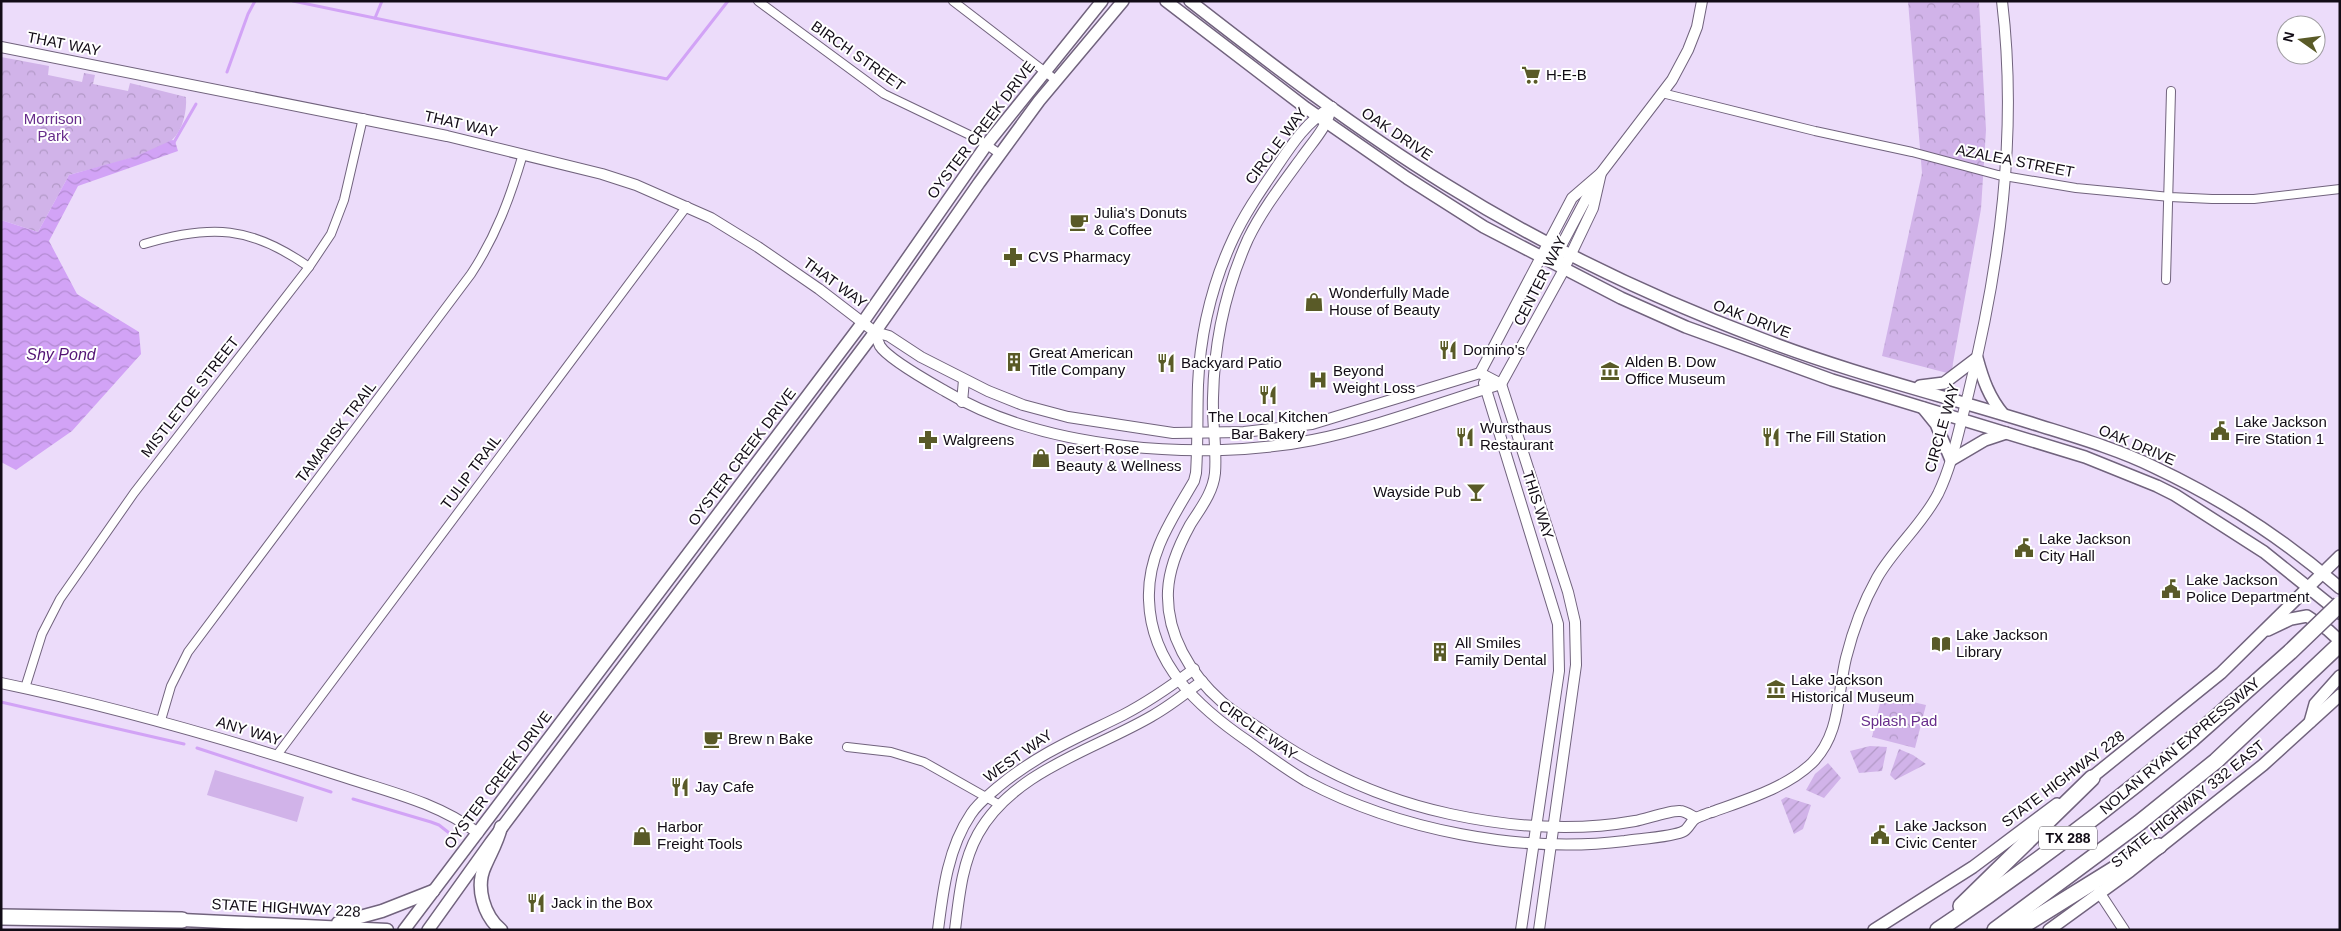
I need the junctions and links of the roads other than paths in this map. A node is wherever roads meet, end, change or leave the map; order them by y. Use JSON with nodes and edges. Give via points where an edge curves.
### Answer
{"nodes":[{"id":1,"x":758,"y":1,"type":"edge"},
{"id":2,"x":953,"y":1,"type":"edge"},
{"id":3,"x":1102,"y":1,"type":"edge"},
{"id":4,"x":1123,"y":1,"type":"edge"},
{"id":5,"x":1166,"y":1,"type":"edge"},
{"id":6,"x":1190,"y":1,"type":"edge"},
{"id":7,"x":1702,"y":1,"type":"edge"},
{"id":8,"x":2002,"y":1,"type":"edge"},
{"id":9,"x":1095,"y":7,"type":"edge"},
{"id":10,"x":1,"y":47,"type":"edge"},
{"id":11,"x":1044,"y":71,"type":"junction"},
{"id":12,"x":1057,"y":81,"type":"junction"},
{"id":13,"x":2171,"y":91,"type":"dead end"},
{"id":14,"x":1662,"y":93,"type":"junction"},
{"id":15,"x":1332,"y":107,"type":"junction"},
{"id":16,"x":1316,"y":115,"type":"junction"},
{"id":17,"x":363,"y":118,"type":"junction"},
{"id":18,"x":1328,"y":123,"type":"junction"},
{"id":19,"x":987,"y":144,"type":"junction"},
{"id":20,"x":523,"y":154,"type":"junction"},
{"id":21,"x":1000,"y":154,"type":"junction"},
{"id":22,"x":1601,"y":173,"type":"junction"},
{"id":23,"x":2004,"y":177,"type":"junction"},
{"id":24,"x":2340,"y":189,"type":"edge"},
{"id":25,"x":2170,"y":197,"type":"junction"},
{"id":26,"x":687,"y":206,"type":"junction"},
{"id":27,"x":1548,"y":242,"type":"junction"},
{"id":28,"x":144,"y":244,"type":"dead end"},
{"id":29,"x":1560,"y":248,"type":"junction"},
{"id":30,"x":1571,"y":254,"type":"junction"},
{"id":31,"x":1541,"y":256,"type":"junction"},
{"id":32,"x":309,"y":267,"type":"junction"},
{"id":33,"x":1564,"y":268,"type":"junction"},
{"id":34,"x":2166,"y":280,"type":"dead end"},
{"id":35,"x":863,"y":322,"type":"junction"},
{"id":36,"x":875,"y":332,"type":"junction"},
{"id":37,"x":1977,"y":358,"type":"junction"},
{"id":38,"x":1480,"y":373,"type":"junction"},
{"id":39,"x":964,"y":380,"type":"junction"},
{"id":40,"x":1502,"y":384,"type":"junction"},
{"id":41,"x":1912,"y":387,"type":"junction"},
{"id":42,"x":1486,"y":388,"type":"junction"},
{"id":43,"x":962,"y":402,"type":"junction"},
{"id":44,"x":1966,"y":403,"type":"junction"},
{"id":45,"x":1923,"y":408,"type":"junction"},
{"id":46,"x":2003,"y":414,"type":"junction"},
{"id":47,"x":1962,"y":419,"type":"junction"},
{"id":48,"x":1214,"y":433,"type":"junction"},
{"id":49,"x":2006,"y":433,"type":"junction"},
{"id":50,"x":1198,"y":434,"type":"junction"},
{"id":51,"x":2091,"y":442,"type":"junction"},
{"id":52,"x":1197,"y":449,"type":"junction"},
{"id":53,"x":1216,"y":449,"type":"junction"},
{"id":54,"x":2085,"y":457,"type":"junction"},
{"id":55,"x":1951,"y":460,"type":"junction"},
{"id":56,"x":2169,"y":474,"type":"junction"},
{"id":57,"x":2160,"y":488,"type":"junction"},
{"id":58,"x":2221,"y":502,"type":"junction"},
{"id":59,"x":2212,"y":518,"type":"junction"},
{"id":60,"x":2252,"y":521,"type":"junction"},
{"id":61,"x":2242,"y":537,"type":"junction"},
{"id":62,"x":2340,"y":556,"type":"edge"},
{"id":63,"x":2323,"y":573,"type":"junction"},
{"id":64,"x":2309,"y":587,"type":"junction"},
{"id":65,"x":2340,"y":588,"type":"edge"},
{"id":66,"x":2340,"y":604,"type":"edge"},
{"id":67,"x":2340,"y":613,"type":"edge"},
{"id":68,"x":2257,"y":636,"type":"junction"},
{"id":69,"x":2340,"y":643,"type":"edge"},
{"id":70,"x":1194,"y":669,"type":"junction"},
{"id":71,"x":2340,"y":676,"type":"edge"},
{"id":72,"x":1180,"y":680,"type":"junction"},
{"id":73,"x":1202,"y":681,"type":"junction"},
{"id":74,"x":1,"y":683,"type":"edge"},
{"id":75,"x":25,"y":688,"type":"junction"},
{"id":76,"x":1188,"y":692,"type":"junction"},
{"id":77,"x":2340,"y":695,"type":"edge"},
{"id":78,"x":161,"y":720,"type":"junction"},
{"id":79,"x":2310,"y":722,"type":"junction"},
{"id":80,"x":847,"y":748,"type":"dead end"},
{"id":81,"x":277,"y":755,"type":"junction"},
{"id":82,"x":1034,"y":760,"type":"junction"},
{"id":83,"x":1044,"y":772,"type":"junction"},
{"id":84,"x":2092,"y":778,"type":"junction"},
{"id":85,"x":986,"y":797,"type":"junction"},
{"id":86,"x":1000,"y":805,"type":"junction"},
{"id":87,"x":1696,"y":818,"type":"junction"},
{"id":88,"x":1537,"y":826,"type":"junction"},
{"id":89,"x":501,"y":827,"type":"junction"},
{"id":90,"x":1553,"y":827,"type":"junction"},
{"id":91,"x":478,"y":833,"type":"junction"},
{"id":92,"x":1534,"y":842,"type":"junction"},
{"id":93,"x":1551,"y":844,"type":"junction"},
{"id":94,"x":2159,"y":846,"type":"junction"},
{"id":95,"x":951,"y":859,"type":"junction"},
{"id":96,"x":966,"y":865,"type":"junction"},
{"id":97,"x":433,"y":891,"type":"junction"},
{"id":98,"x":2098,"y":892,"type":"junction"},
{"id":99,"x":1,"y":918,"type":"edge"},
{"id":100,"x":182,"y":920,"type":"joint"},
{"id":101,"x":323,"y":928,"type":"edge"},
{"id":102,"x":387,"y":930,"type":"edge"},
{"id":103,"x":404,"y":930,"type":"edge"},
{"id":104,"x":428,"y":930,"type":"edge"},
{"id":105,"x":501,"y":930,"type":"edge"},
{"id":106,"x":938,"y":930,"type":"edge"},
{"id":107,"x":955,"y":930,"type":"edge"},
{"id":108,"x":1521,"y":930,"type":"edge"},
{"id":109,"x":1539,"y":930,"type":"edge"},
{"id":110,"x":1874,"y":930,"type":"edge"},
{"id":111,"x":1938,"y":930,"type":"edge"},
{"id":112,"x":1995,"y":930,"type":"edge"},
{"id":113,"x":2016,"y":930,"type":"edge"},
{"id":114,"x":2049,"y":930,"type":"edge"},
{"id":115,"x":2124,"y":930,"type":"edge"}],
"edges":[{"from":1,"to":19,"type":"street","name":"BIRCH STREET","via":[[884,94]]},
{"from":2,"to":11,"type":"street"},
{"from":3,"to":9,"type":"main road","name":"OYSTER CREEK DRIVE"},
{"from":4,"to":12,"type":"main road","name":"OYSTER CREEK DRIVE"},
{"from":5,"to":16,"type":"main road","name":"OAK DRIVE"},
{"from":6,"to":15,"type":"main road","name":"OAK DRIVE"},
{"from":7,"to":14,"type":"street","name":"CENTER WAY","via":[[1688,50]]},
{"from":8,"to":23,"type":"street","name":"CIRCLE WAY","via":[[2009,104]]},
{"from":9,"to":11,"type":"main road","name":"OYSTER CREEK DRIVE"},
{"from":10,"to":17,"type":"street","name":"THAT WAY"},
{"from":11,"to":12,"type":"street"},
{"from":11,"to":19,"type":"main road","name":"OYSTER CREEK DRIVE"},
{"from":12,"to":21,"type":"main road","name":"OYSTER CREEK DRIVE"},
{"from":13,"to":25,"type":"street"},
{"from":14,"to":22,"type":"street","name":"CENTER WAY"},
{"from":14,"to":23,"type":"street","name":"AZALEA STREET"},
{"from":15,"to":16,"type":"street","name":"CIRCLE WAY"},
{"from":15,"to":18,"type":"street","name":"CIRCLE WAY"},
{"from":15,"to":27,"type":"main road","name":"OAK DRIVE","via":[[1444,184]]},
{"from":16,"to":18,"type":"main road","name":"OAK DRIVE"},
{"from":16,"to":50,"type":"street","name":"CIRCLE WAY","via":[[1249,208],[1227,253],[1205,329],[1198,385]]},
{"from":17,"to":20,"type":"street","name":"THAT WAY"},
{"from":17,"to":32,"type":"street","name":"MISTLETOE STREET","via":[[344,200],[331,234]]},
{"from":18,"to":31,"type":"main road","name":"OAK DRIVE","via":[[1466,217]]},
{"from":18,"to":48,"type":"street","name":"CIRCLE WAY","via":[[1262,216],[1240,259],[1219,332],[1213,400]]},
{"from":19,"to":21,"type":"street","name":"BIRCH STREET"},
{"from":19,"to":35,"type":"main road","name":"OYSTER CREEK DRIVE"},
{"from":20,"to":26,"type":"street","name":"THAT WAY","via":[[602,174]]},
{"from":20,"to":78,"type":"street","name":"TAMARISK TRAIL","via":[[497,232],[481,259],[188,652],[171,686]]},
{"from":21,"to":36,"type":"main road","name":"OYSTER CREEK DRIVE"},
{"from":22,"to":27,"type":"street","name":"CENTER WAY","via":[[1572,198]]},
{"from":22,"to":29,"type":"street"},
{"from":22,"to":30,"type":"street","name":"CENTER WAY","via":[[1593,208]]},
{"from":23,"to":25,"type":"street","name":"AZALEA STREET"},
{"from":23,"to":37,"type":"street","name":"CIRCLE WAY","via":[[1994,274]]},
{"from":24,"to":25,"type":"street","name":"AZALEA STREET","via":[[2254,198]]},
{"from":25,"to":34,"type":"street"},
{"from":26,"to":35,"type":"street","name":"THAT WAY","via":[[758,247]]},
{"from":26,"to":81,"type":"street","name":"TULIP TRAIL"},
{"from":27,"to":29,"type":"main road","name":"OAK DRIVE"},
{"from":27,"to":31,"type":"street","name":"CENTER WAY"},
{"from":28,"to":32,"type":"street","via":[[176,234],[215,230],[230,232],[257,239]]},
{"from":29,"to":30,"type":"main road","name":"OAK DRIVE"},
{"from":29,"to":33,"type":"street","via":[[1558,257]]},
{"from":30,"to":33,"type":"street","name":"CENTER WAY"},
{"from":30,"to":41,"type":"main road","name":"OAK DRIVE","via":[[1632,285],[1764,340]]},
{"from":31,"to":33,"type":"main road","name":"OAK DRIVE"},
{"from":31,"to":38,"type":"street","name":"CENTER WAY"},
{"from":32,"to":75,"type":"street","name":"MISTLETOE STREET","via":[[134,493],[60,599],[42,634]]},
{"from":33,"to":40,"type":"street","name":"CENTER WAY"},
{"from":33,"to":45,"type":"main road","name":"OAK DRIVE","via":[[1686,327],[1809,373]]},
{"from":35,"to":36,"type":"street","name":"THAT WAY"},
{"from":35,"to":91,"type":"main road","name":"OYSTER CREEK DRIVE"},
{"from":36,"to":39,"type":"street","name":"THAT WAY","via":[[889,336]]},
{"from":36,"to":43,"type":"street","name":"THAT WAY","via":[[880,347]]},
{"from":36,"to":89,"type":"main road","name":"OYSTER CREEK DRIVE"},
{"from":37,"to":41,"type":"main road","via":[[1944,382]]},
{"from":37,"to":44,"type":"street","name":"CIRCLE WAY"},
{"from":37,"to":46,"type":"main road","via":[[1983,382]]},
{"from":38,"to":40,"type":"street"},
{"from":38,"to":42,"type":"street","name":"THIS WAY"},
{"from":38,"to":48,"type":"street","name":"THAT WAY","via":[[1312,424]]},
{"from":39,"to":43,"type":"street"},
{"from":39,"to":50,"type":"street","name":"THAT WAY","via":[[1023,405],[1068,417]]},
{"from":40,"to":42,"type":"street"},
{"from":40,"to":90,"type":"street","name":"THIS WAY","via":[[1566,584],[1575,622],[1576,665]]},
{"from":41,"to":44,"type":"main road","name":"OAK DRIVE"},
{"from":42,"to":53,"type":"street","name":"THAT WAY","via":[[1313,440],[1276,446]]},
{"from":42,"to":88,"type":"street","name":"THIS WAY","via":[[1558,624],[1559,671]]},
{"from":43,"to":52,"type":"street","name":"THAT WAY","via":[[995,416],[1062,435],[1140,448]]},
{"from":44,"to":46,"type":"main road","name":"OAK DRIVE"},
{"from":44,"to":47,"type":"street","name":"CIRCLE WAY"},
{"from":45,"to":47,"type":"main road","name":"OAK DRIVE"},
{"from":45,"to":55,"type":"main road","via":[[1936,424]]},
{"from":46,"to":51,"type":"main road","name":"OAK DRIVE"},
{"from":47,"to":49,"type":"main road","name":"OAK DRIVE"},
{"from":47,"to":55,"type":"street","name":"CIRCLE WAY"},
{"from":48,"to":50,"type":"street","name":"THAT WAY"},
{"from":48,"to":53,"type":"street","name":"CIRCLE WAY"},
{"from":49,"to":54,"type":"main road","name":"OAK DRIVE"},
{"from":49,"to":55,"type":"main road","via":[[1985,440]]},
{"from":50,"to":52,"type":"street","name":"CIRCLE WAY"},
{"from":51,"to":54,"type":"main road"},
{"from":51,"to":56,"type":"main road","name":"OAK DRIVE"},
{"from":52,"to":53,"type":"street","name":"THAT WAY"},
{"from":52,"to":72,"type":"street","name":"CIRCLE WAY","via":[[1194,481],[1160,539],[1149,583],[1150,615],[1157,646]]},
{"from":53,"to":70,"type":"street","name":"CIRCLE WAY","via":[[1213,486],[1178,548],[1169,576],[1169,615],[1180,650]]},
{"from":54,"to":57,"type":"main road","name":"OAK DRIVE"},
{"from":55,"to":87,"type":"street","name":"CIRCLE WAY","via":[[1929,509],[1886,564],[1862,610],[1845,663],[1833,730],[1823,750],[1798,774]]},
{"from":56,"to":57,"type":"main road"},
{"from":56,"to":58,"type":"main road","name":"OAK DRIVE"},
{"from":57,"to":59,"type":"main road","name":"OAK DRIVE"},
{"from":58,"to":59,"type":"main road"},
{"from":58,"to":60,"type":"main road","name":"OAK DRIVE"},
{"from":59,"to":61,"type":"main road","name":"OAK DRIVE"},
{"from":60,"to":61,"type":"main road"},
{"from":60,"to":63,"type":"main road","name":"OAK DRIVE"},
{"from":61,"to":64,"type":"main road","name":"OAK DRIVE"},
{"from":62,"to":63,"type":"main road"},
{"from":63,"to":64,"type":"main road"},
{"from":63,"to":65,"type":"main road","name":"OAK DRIVE"},
{"from":64,"to":67,"type":"main road","name":"OAK DRIVE"},
{"from":64,"to":68,"type":"main road"},
{"from":66,"to":111,"type":"highway","name":"NOLAN RYAN EXPRESSWAY","number":"TX 288","bridge":true,"via":[[2192,739],[2101,814]]},
{"from":68,"to":69,"type":"main road","via":[[2307,616]]},
{"from":68,"to":84,"type":"main road","name":"STATE HIGHWAY 228","via":[[2221,673]]},
{"from":69,"to":112,"type":"highway","name":"NOLAN RYAN EXPRESSWAY","number":"TX 288","via":[[2216,761]]},
{"from":70,"to":72,"type":"street","name":"WEST WAY"},
{"from":70,"to":73,"type":"street","name":"CIRCLE WAY"},
{"from":71,"to":79,"type":"main road","via":[[2315,704]]},
{"from":72,"to":76,"type":"street","name":"CIRCLE WAY"},
{"from":72,"to":82,"type":"street","name":"WEST WAY","via":[[1125,714],[1064,742]]},
{"from":73,"to":76,"type":"street","name":"WEST WAY"},
{"from":73,"to":88,"type":"street","name":"CIRCLE WAY","via":[[1222,703],[1289,750],[1362,788],[1450,814]]},
{"from":74,"to":75,"type":"street","name":"ANY WAY"},
{"from":75,"to":78,"type":"street","name":"ANY WAY"},
{"from":76,"to":83,"type":"street","name":"WEST WAY","via":[[1152,716]]},
{"from":76,"to":92,"type":"street","name":"CIRCLE WAY","via":[[1214,718],[1287,769],[1354,803],[1443,831]]},
{"from":77,"to":79,"type":"main road","name":"STATE HIGHWAY 332 EAST"},
{"from":78,"to":81,"type":"street","name":"ANY WAY"},
{"from":79,"to":94,"type":"main road","name":"STATE HIGHWAY 332 EAST","via":[[2263,765]]},
{"from":80,"to":85,"type":"street","via":[[908,756]]},
{"from":81,"to":91,"type":"street","name":"ANY WAY","via":[[414,800],[450,814]]},
{"from":82,"to":83,"type":"street"},
{"from":82,"to":85,"type":"street","name":"WEST WAY"},
{"from":83,"to":86,"type":"street","name":"WEST WAY"},
{"from":84,"to":110,"type":"main road","name":"STATE HIGHWAY 228","via":[[1973,867]]},
{"from":84,"to":111,"type":"highway"},
{"from":85,"to":86,"type":"street"},
{"from":85,"to":95,"type":"street","name":"WEST WAY","via":[[972,812]]},
{"from":86,"to":96,"type":"street","name":"WEST WAY","via":[[978,833]]},
{"from":87,"to":90,"type":"street","name":"CIRCLE WAY","via":[[1681,810],[1630,822]]},
{"from":87,"to":93,"type":"street","name":"CIRCLE WAY","via":[[1684,831],[1652,837],[1609,843]]},
{"from":88,"to":90,"type":"street","name":"CIRCLE WAY"},
{"from":88,"to":92,"type":"street","name":"THIS WAY"},
{"from":89,"to":104,"type":"main road","name":"OYSTER CREEK DRIVE"},
{"from":89,"to":105,"type":"main road","via":[[496,846],[484,867],[481,889],[490,916]]},
{"from":90,"to":93,"type":"street","name":"THIS WAY"},
{"from":91,"to":97,"type":"main road","name":"OYSTER CREEK DRIVE"},
{"from":92,"to":93,"type":"street","name":"CIRCLE WAY"},
{"from":92,"to":108,"type":"street","name":"THIS WAY"},
{"from":93,"to":109,"type":"street","name":"THIS WAY"},
{"from":94,"to":98,"type":"main road","name":"STATE HIGHWAY 332 EAST"},
{"from":94,"to":113,"type":"highway","via":[[2124,863]]},
{"from":95,"to":96,"type":"street"},
{"from":95,"to":106,"type":"street","name":"WEST WAY"},
{"from":96,"to":107,"type":"street","name":"WEST WAY"},
{"from":97,"to":101,"type":"main road","via":[[382,911]]},
{"from":97,"to":103,"type":"main road","name":"OYSTER CREEK DRIVE"},
{"from":98,"to":114,"type":"main road","name":"STATE HIGHWAY 332 EAST"},
{"from":98,"to":115,"type":"street"},
{"from":99,"to":100,"type":"highway"},
{"from":100,"to":101,"type":"main road","name":"STATE HIGHWAY 228"},
{"from":101,"to":102,"type":"main road","name":"STATE HIGHWAY 228"}]}
